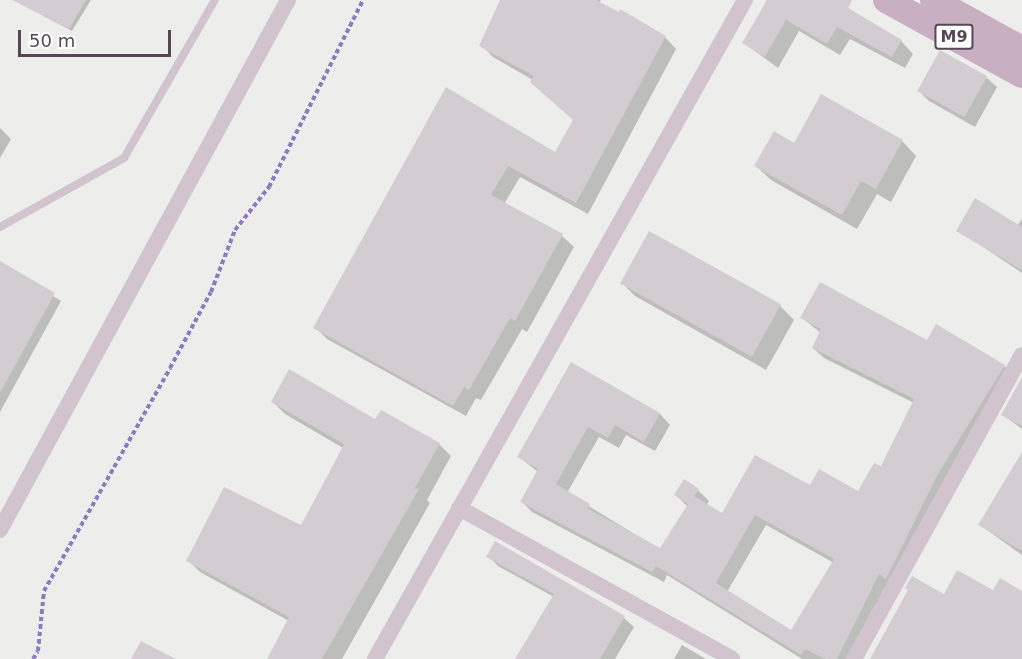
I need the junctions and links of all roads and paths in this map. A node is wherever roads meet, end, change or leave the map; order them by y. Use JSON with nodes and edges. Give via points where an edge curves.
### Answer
{"nodes":[{"id":1,"x":215,"y":0,"type":"edge"},
{"id":2,"x":288,"y":0,"type":"edge"},
{"id":3,"x":363,"y":0,"type":"edge"},
{"id":4,"x":745,"y":0,"type":"edge"},
{"id":5,"x":886,"y":0,"type":"edge"},
{"id":6,"x":933,"y":0,"type":"edge"},
{"id":7,"x":1022,"y":49,"type":"edge"},
{"id":8,"x":1022,"y":75,"type":"edge"},
{"id":9,"x":0,"y":227,"type":"edge"},
{"id":10,"x":1022,"y":355,"type":"edge"},
{"id":11,"x":459,"y":508,"type":"junction"},
{"id":12,"x":0,"y":530,"type":"edge"},
{"id":13,"x":33,"y":659,"type":"edge"},
{"id":14,"x":375,"y":659,"type":"edge"},
{"id":15,"x":732,"y":659,"type":"edge"},
{"id":16,"x":854,"y":659,"type":"edge"}],
"edges":[{"from":1,"to":9,"type":"lane","via":[[124,158]]},
{"from":2,"to":12,"type":"street"},
{"from":3,"to":13,"type":"path","via":[[269,187],[236,230],[210,292],[170,368],[44,591],[38,651]]},
{"from":4,"to":11,"type":"street"},
{"from":5,"to":8,"type":"main road","number":"M9"},
{"from":6,"to":7,"type":"main road","number":"M9"},
{"from":10,"to":16,"type":"street"},
{"from":11,"to":14,"type":"street"},
{"from":11,"to":15,"type":"street"}]}
